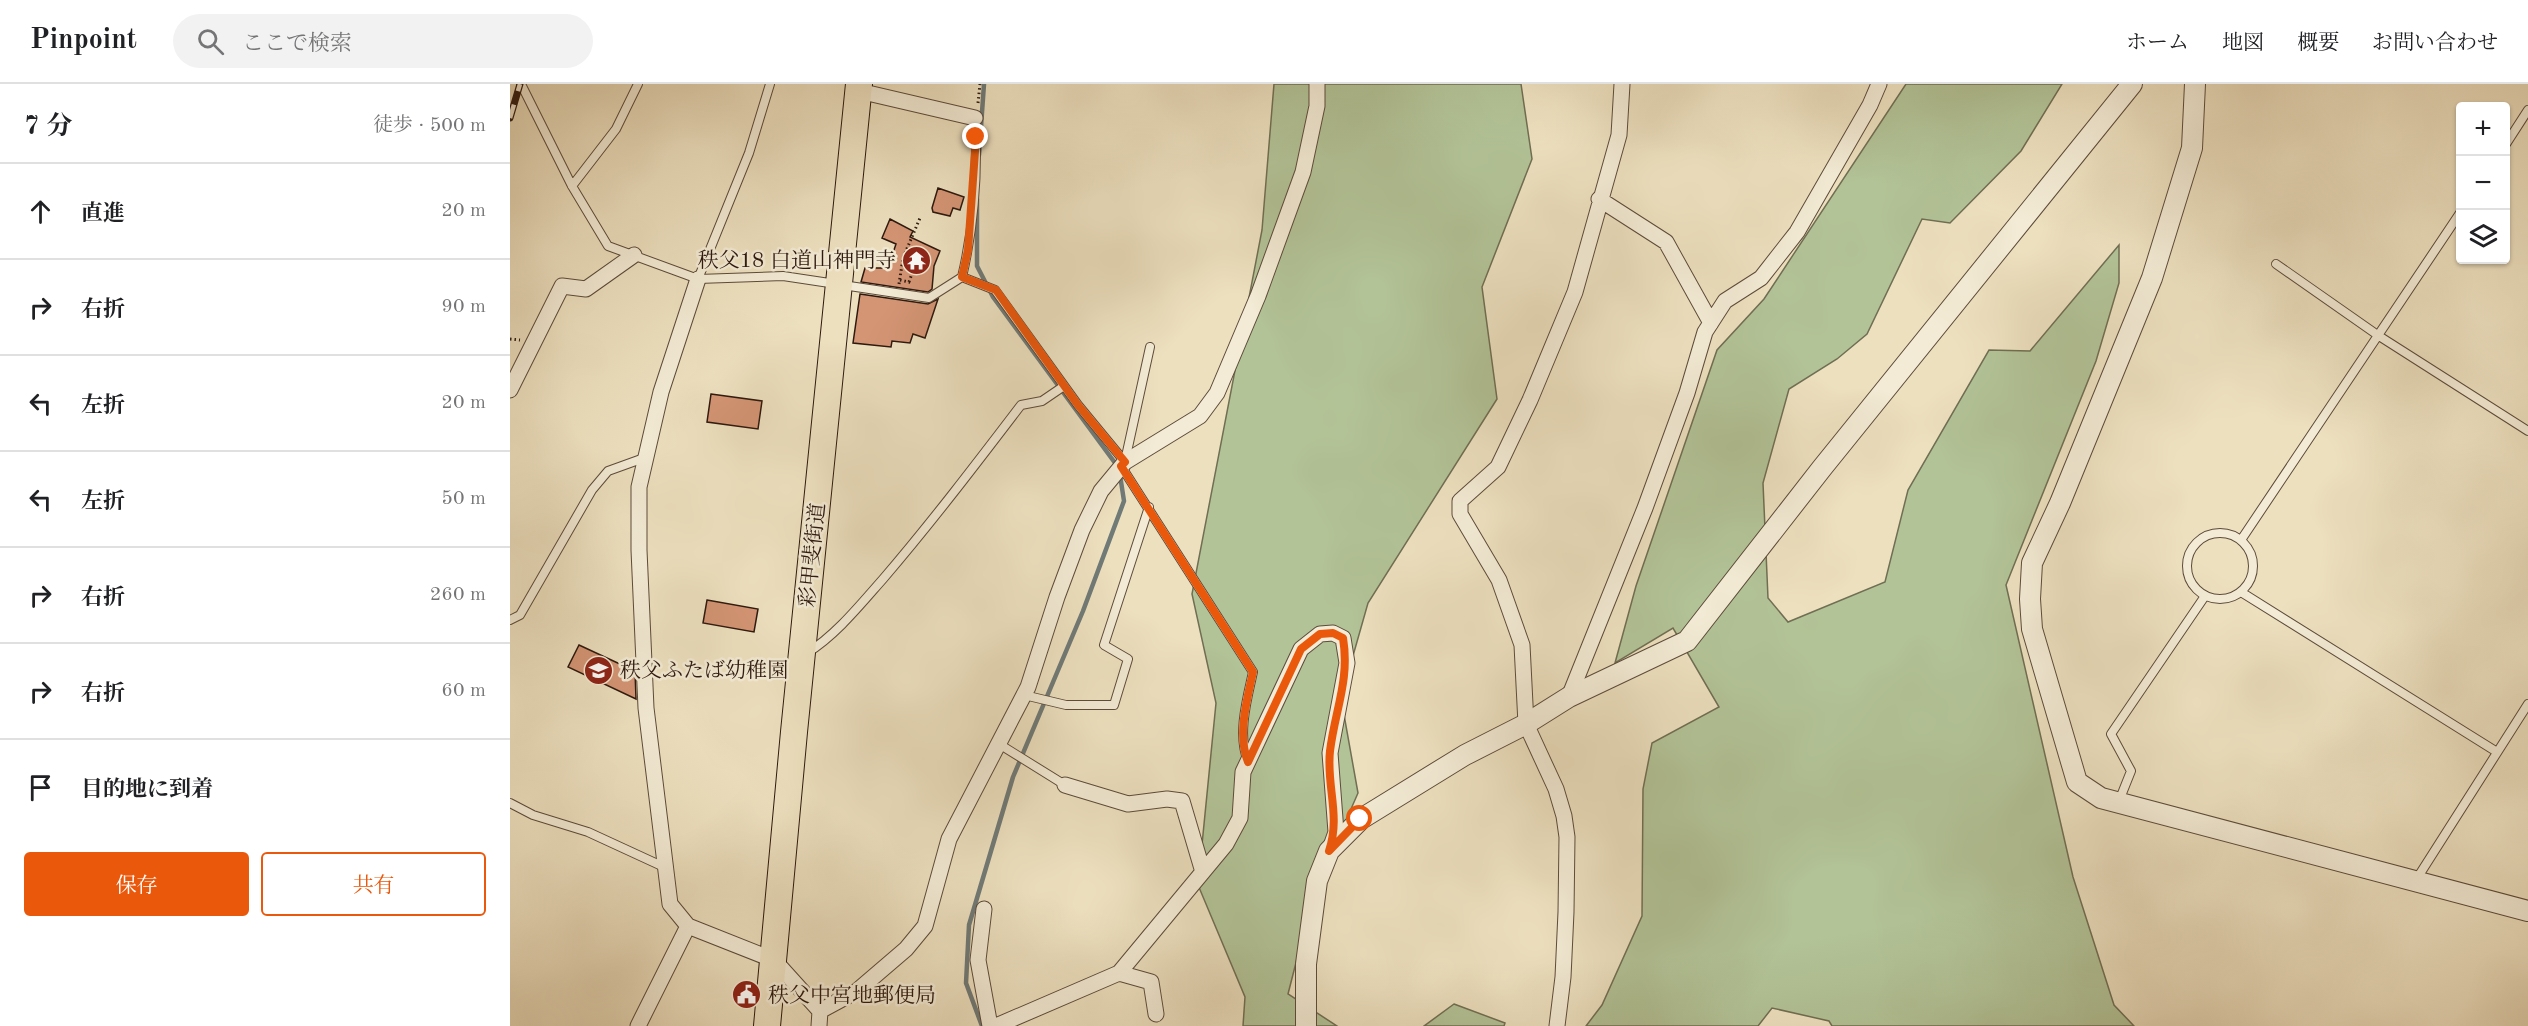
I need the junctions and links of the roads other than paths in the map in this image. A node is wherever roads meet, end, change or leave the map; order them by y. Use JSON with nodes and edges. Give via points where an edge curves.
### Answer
{"nodes":[{"id":1,"x":521,"y":84,"type":"edge"},
{"id":2,"x":638,"y":84,"type":"edge"},
{"id":3,"x":770,"y":84,"type":"edge"},
{"id":4,"x":1317,"y":84,"type":"edge"},
{"id":5,"x":1622,"y":84,"type":"edge"},
{"id":6,"x":1879,"y":84,"type":"edge"},
{"id":7,"x":2132,"y":84,"type":"edge"},
{"id":8,"x":2195,"y":84,"type":"edge"},
{"id":9,"x":859,"y":88,"type":"edge"},
{"id":10,"x":2528,"y":110,"type":"edge"},
{"id":11,"x":975,"y":118,"type":"joint"},
{"id":12,"x":2510,"y":137,"type":"edge"},
{"id":13,"x":572,"y":186,"type":"junction"},
{"id":14,"x":1599,"y":199,"type":"junction"},
{"id":15,"x":2456,"y":219,"type":"edge"},
{"id":16,"x":634,"y":255,"type":"junction"},
{"id":17,"x":2276,"y":264,"type":"dead end"},
{"id":18,"x":962,"y":277,"type":"junction"},
{"id":19,"x":698,"y":279,"type":"junction"},
{"id":20,"x":840,"y":287,"type":"junction"},
{"id":21,"x":1711,"y":323,"type":"junction"},
{"id":22,"x":2379,"y":336,"type":"junction"},
{"id":23,"x":1150,"y":348,"type":"dead end"},
{"id":24,"x":1064,"y":386,"type":"junction"},
{"id":25,"x":510,"y":390,"type":"edge"},
{"id":26,"x":2528,"y":431,"type":"edge"},
{"id":27,"x":644,"y":458,"type":"junction"},
{"id":28,"x":1123,"y":464,"type":"junction"},
{"id":29,"x":1149,"y":507,"type":"junction"},
{"id":30,"x":2241,"y":540,"type":"junction"},
{"id":31,"x":2241,"y":592,"type":"junction"},
{"id":32,"x":2205,"y":596,"type":"junction"},
{"id":33,"x":510,"y":620,"type":"edge"},
{"id":34,"x":802,"y":656,"type":"junction"},
{"id":35,"x":1024,"y":695,"type":"junction"},
{"id":36,"x":1569,"y":697,"type":"junction"},
{"id":37,"x":2528,"y":704,"type":"edge"},
{"id":38,"x":1526,"y":724,"type":"junction"},
{"id":39,"x":999,"y":744,"type":"junction"},
{"id":40,"x":2497,"y":752,"type":"junction"},
{"id":41,"x":1248,"y":762,"type":"junction"},
{"id":42,"x":1065,"y":785,"type":"joint"},
{"id":43,"x":2119,"y":802,"type":"junction"},
{"id":44,"x":510,"y":803,"type":"edge"},
{"id":45,"x":1329,"y":851,"type":"junction"},
{"id":46,"x":664,"y":867,"type":"junction"},
{"id":47,"x":1203,"y":872,"type":"junction"},
{"id":48,"x":2414,"y":882,"type":"junction"},
{"id":49,"x":984,"y":909,"type":"dead end"},
{"id":50,"x":2528,"y":911,"type":"edge"},
{"id":51,"x":688,"y":926,"type":"junction"},
{"id":52,"x":774,"y":960,"type":"junction"},
{"id":53,"x":1119,"y":973,"type":"junction"},
{"id":54,"x":1155,"y":1014,"type":"dead end"},
{"id":55,"x":819,"y":1018,"type":"edge"},
{"id":56,"x":638,"y":1026,"type":"edge"},
{"id":57,"x":767,"y":1026,"type":"edge"},
{"id":58,"x":990,"y":1026,"type":"edge"},
{"id":59,"x":996,"y":1026,"type":"edge"},
{"id":60,"x":1306,"y":1026,"type":"edge"},
{"id":61,"x":1557,"y":1026,"type":"edge"}],
"edges":[{"from":1,"to":13,"type":"lane"},
{"from":2,"to":13,"type":"lane","via":[[616,129]]},
{"from":3,"to":19,"type":"lane","via":[[749,153]]},
{"from":4,"to":28,"type":"street","via":[[1317,106],[1303,172],[1258,296],[1217,393],[1200,416]]},
{"from":5,"to":14,"type":"street","via":[[1619,135]]},
{"from":6,"to":21,"type":"street","via":[[1797,232],[1761,278],[1725,301]]},
{"from":7,"to":36,"type":"street","via":[[1687,641]]},
{"from":8,"to":43,"type":"street","via":[[2192,148],[2152,278],[2032,563],[2032,629],[2077,782],[2101,798]]},
{"from":9,"to":11,"type":"street"},
{"from":9,"to":20,"type":"highway","name":"彩甲斐街道"},
{"from":10,"to":12,"type":"lane"},
{"from":11,"to":18,"type":"lane","via":[[972,202]]},
{"from":13,"to":16,"type":"lane","via":[[608,246]]},
{"from":14,"to":21,"type":"street","via":[[1666,242]]},
{"from":14,"to":38,"type":"street","via":[[1575,292],[1530,400],[1498,467],[1460,501],[1460,514],[1499,580],[1522,645]]},
{"from":15,"to":22,"type":"lane"},
{"from":16,"to":19,"type":"lane"},
{"from":16,"to":25,"type":"street","via":[[586,288],[562,286]]},
{"from":17,"to":22,"type":"lane"},
{"from":18,"to":20,"type":"lane","via":[[929,298]]},
{"from":18,"to":24,"type":"lane","via":[[996,290]]},
{"from":19,"to":20,"type":"lane","via":[[783,276]]},
{"from":19,"to":27,"type":"street"},
{"from":20,"to":34,"type":"highway","name":"彩甲斐街道"},
{"from":21,"to":36,"type":"street","via":[[1645,508]]},
{"from":22,"to":26,"type":"lane"},
{"from":22,"to":30,"type":"lane"},
{"from":23,"to":28,"type":"lane"},
{"from":24,"to":28,"type":"lane"},
{"from":24,"to":34,"type":"lane","via":[[1042,401],[1021,405],[920,537],[820,645]]},
{"from":27,"to":33,"type":"lane","via":[[608,471],[592,490],[520,615]]},
{"from":27,"to":46,"type":"street","via":[[639,487],[639,550],[646,708]]},
{"from":28,"to":29,"type":"lane"},
{"from":28,"to":35,"type":"street","via":[[1101,491],[1082,530]]},
{"from":29,"to":35,"type":"lane","via":[[1104,645],[1128,659],[1114,705],[1066,705]]},
{"from":29,"to":41,"type":"lane","via":[[1253,672],[1245,719],[1244,751]]},
{"from":30,"to":31,"type":"lane","via":[[2251,555],[2253,568],[2250,581]]},
{"from":30,"to":32,"type":"lane","via":[[2220,533],[2209,535],[2192,549],[2188,559],[2190,580]]},
{"from":31,"to":32,"type":"lane","via":[[2225,599]]},
{"from":31,"to":40,"type":"lane"},
{"from":32,"to":43,"type":"lane","via":[[2111,734],[2131,771]]},
{"from":34,"to":52,"type":"highway","name":"彩甲斐街道"},
{"from":35,"to":39,"type":"street"},
{"from":36,"to":38,"type":"street"},
{"from":37,"to":40,"type":"lane"},
{"from":38,"to":45,"type":"street","via":[[1465,754],[1360,819]]},
{"from":38,"to":61,"type":"street","via":[[1556,789],[1567,837],[1563,976]]},
{"from":39,"to":42,"type":"lane"},
{"from":39,"to":55,"type":"street","via":[[949,839],[925,926],[906,949]]},
{"from":40,"to":48,"type":"lane"},
{"from":41,"to":45,"type":"street","via":[[1301,649],[1320,634],[1333,633],[1343,638],[1347,663],[1330,753],[1336,832]]},
{"from":41,"to":47,"type":"street","via":[[1243,772],[1240,818],[1226,844]]},
{"from":42,"to":47,"type":"street","via":[[1128,804],[1182,801]]},
{"from":43,"to":48,"type":"street"},
{"from":44,"to":46,"type":"lane","via":[[533,815],[588,832]]},
{"from":45,"to":60,"type":"street","via":[[1316,891],[1306,964]]},
{"from":46,"to":51,"type":"street","via":[[670,904]]},
{"from":47,"to":53,"type":"street"},
{"from":48,"to":50,"type":"street"},
{"from":49,"to":58,"type":"street","via":[[978,960]]},
{"from":51,"to":52,"type":"street"},
{"from":51,"to":56,"type":"street"},
{"from":52,"to":55,"type":"street"},
{"from":52,"to":57,"type":"highway","name":"彩甲斐街道"},
{"from":53,"to":54,"type":"street","via":[[1151,982]]},
{"from":53,"to":59,"type":"street"}]}
